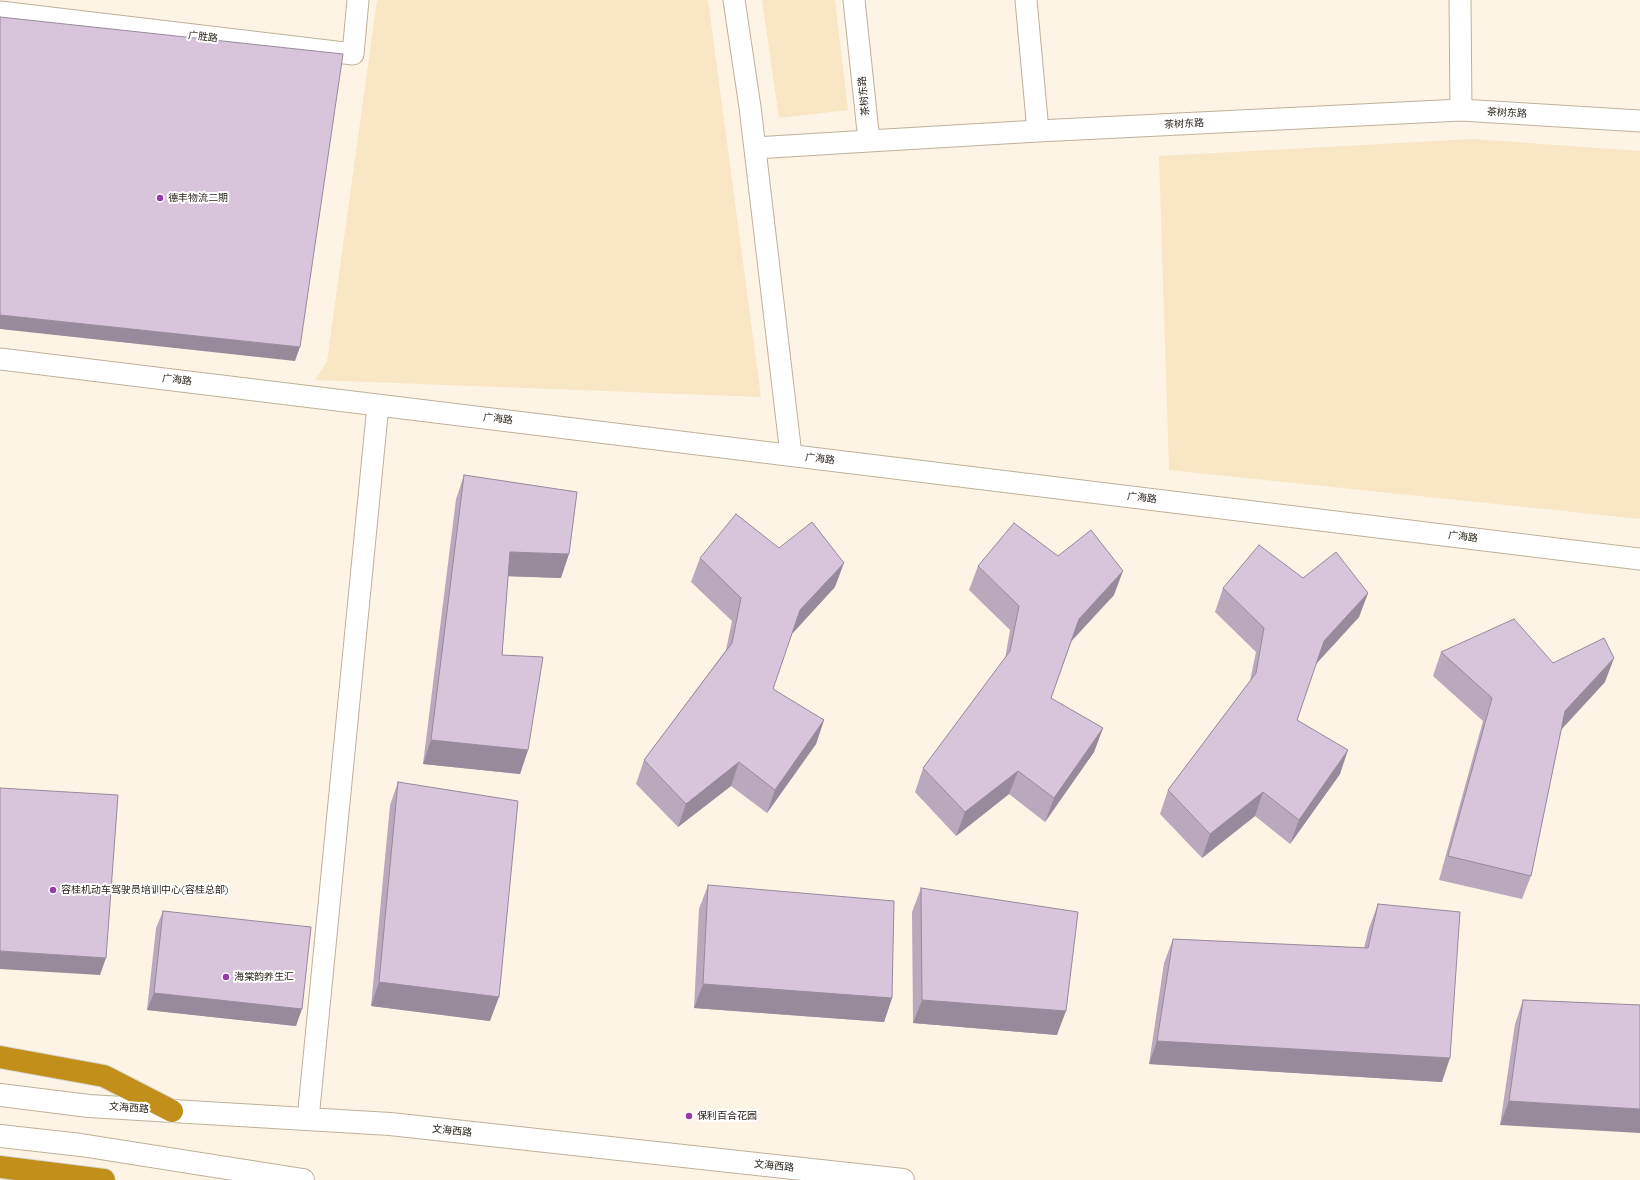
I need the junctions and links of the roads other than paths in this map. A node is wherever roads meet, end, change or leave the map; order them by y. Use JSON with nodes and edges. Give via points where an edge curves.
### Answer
{"nodes":[{"id":1,"x":358,"y":0,"type":"edge"},
{"id":2,"x":734,"y":0,"type":"edge"},
{"id":3,"x":854,"y":0,"type":"edge"},
{"id":4,"x":1026,"y":0,"type":"edge"},
{"id":5,"x":1460,"y":0,"type":"edge"},
{"id":6,"x":0,"y":12,"type":"edge"},
{"id":7,"x":1461,"y":110,"type":"junction"},
{"id":8,"x":1640,"y":121,"type":"edge"},
{"id":9,"x":1038,"y":131,"type":"junction"},
{"id":10,"x":869,"y":141,"type":"junction"},
{"id":11,"x":755,"y":148,"type":"junction"},
{"id":12,"x":0,"y":359,"type":"edge"},
{"id":13,"x":378,"y":405,"type":"junction"},
{"id":14,"x":791,"y":455,"type":"junction"},
{"id":15,"x":1640,"y":558,"type":"edge"},
{"id":16,"x":0,"y":1057,"type":"edge"},
{"id":17,"x":0,"y":1095,"type":"edge"},
{"id":18,"x":172,"y":1111,"type":"junction"},
{"id":19,"x":308,"y":1119,"type":"junction"},
{"id":20,"x":0,"y":1136,"type":"edge"},
{"id":21,"x":0,"y":1166,"type":"edge"},
{"id":22,"x":37,"y":1176,"type":"edge"},
{"id":23,"x":104,"y":1180,"type":"edge"},
{"id":24,"x":303,"y":1180,"type":"edge"},
{"id":25,"x":904,"y":1180,"type":"edge"}],
"edges":[{"from":1,"to":6,"type":"street","name":"广胜路","via":[[353,54]]},
{"from":2,"to":11,"type":"street"},
{"from":3,"to":10,"type":"street","name":"茶树东路"},
{"from":4,"to":9,"type":"street"},
{"from":5,"to":7,"type":"street"},
{"from":7,"to":8,"type":"street","name":"茶树东路"},
{"from":7,"to":9,"type":"street","name":"茶树东路"},
{"from":9,"to":10,"type":"street","name":"茶树东路"},
{"from":10,"to":11,"type":"street"},
{"from":11,"to":14,"type":"street"},
{"from":12,"to":13,"type":"street","name":"广海路"},
{"from":13,"to":14,"type":"street","name":"广海路"},
{"from":13,"to":19,"type":"street"},
{"from":14,"to":15,"type":"street","name":"广海路"},
{"from":16,"to":18,"type":"highway","via":[[104,1076]]},
{"from":17,"to":18,"type":"main road","name":"文海西路","via":[[89,1106]]},
{"from":18,"to":19,"type":"main road","name":"文海西路"},
{"from":19,"to":25,"type":"main road","name":"文海西路","via":[[398,1124]]},
{"from":20,"to":24,"type":"main road","via":[[81,1145]]},
{"from":21,"to":22,"type":"highway"},
{"from":22,"to":23,"type":"highway"}]}
